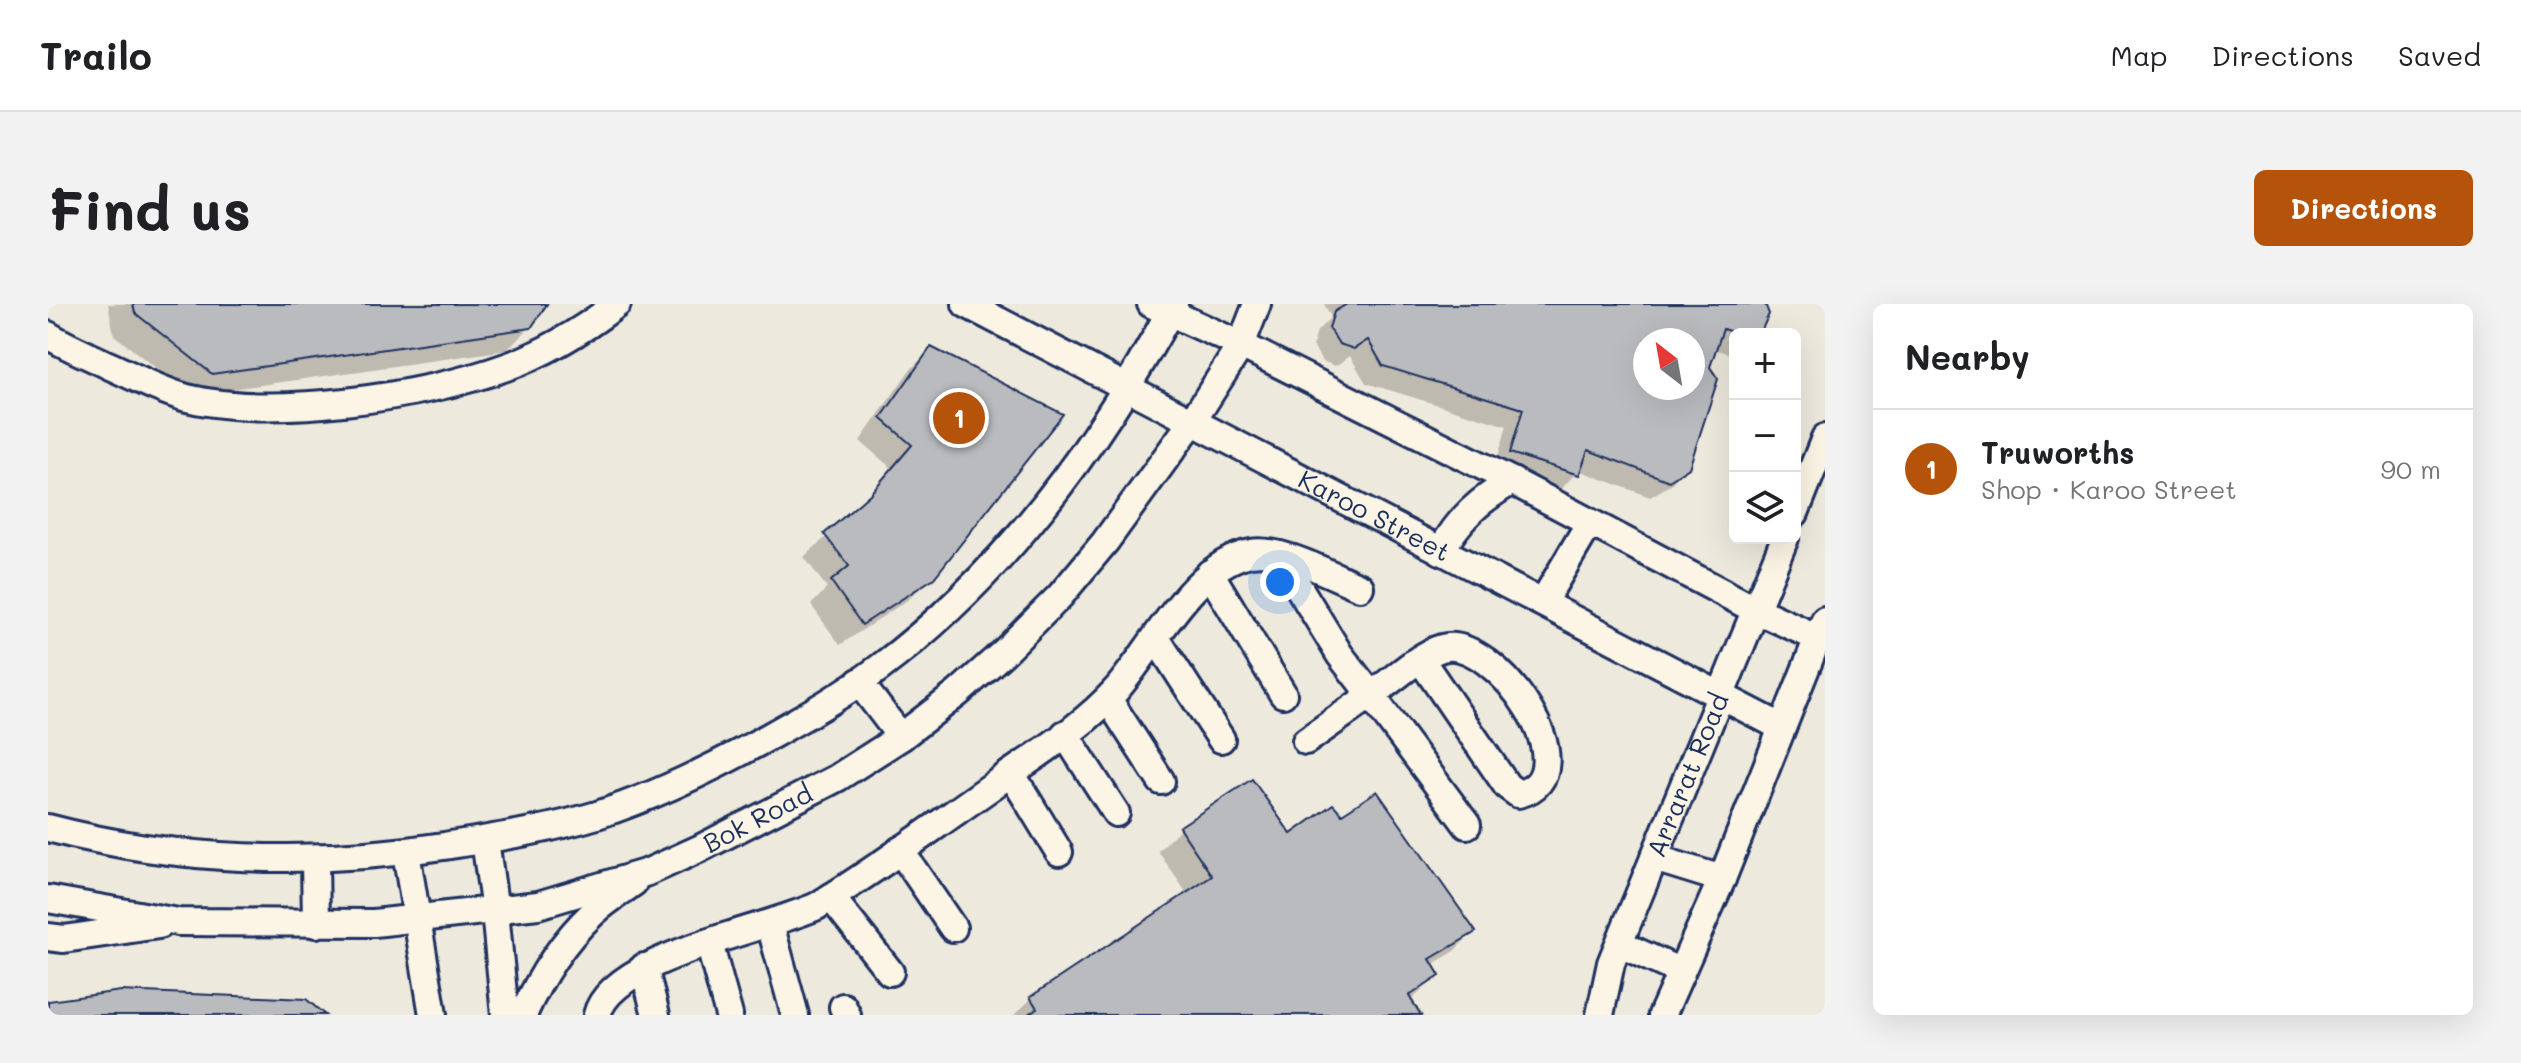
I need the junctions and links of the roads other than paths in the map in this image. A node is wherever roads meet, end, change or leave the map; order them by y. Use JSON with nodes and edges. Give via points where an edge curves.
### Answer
{"nodes":[{"id":1,"x":617,"y":304,"type":"edge"},
{"id":2,"x":966,"y":304,"type":"edge"},
{"id":3,"x":1257,"y":304,"type":"edge"},
{"id":4,"x":1165,"y":307,"type":"edge"},
{"id":5,"x":48,"y":335,"type":"edge"},
{"id":6,"x":1241,"y":345,"type":"junction"},
{"id":7,"x":1125,"y":389,"type":"junction"},
{"id":8,"x":1192,"y":422,"type":"junction"},
{"id":9,"x":1825,"y":438,"type":"edge"},
{"id":10,"x":1512,"y":481,"type":"junction"},
{"id":11,"x":1801,"y":498,"type":"edge"},
{"id":12,"x":1589,"y":524,"type":"junction"},
{"id":13,"x":1783,"y":544,"type":"edge"},
{"id":14,"x":1441,"y":551,"type":"junction"},
{"id":15,"x":1279,"y":555,"type":"junction"},
{"id":16,"x":1210,"y":573,"type":"junction"},
{"id":17,"x":1360,"y":587,"type":"dead end"},
{"id":18,"x":1543,"y":602,"type":"junction"},
{"id":19,"x":1756,"y":610,"type":"junction"},
{"id":20,"x":1821,"y":629,"type":"edge"},
{"id":21,"x":1156,"y":638,"type":"junction"},
{"id":22,"x":1421,"y":660,"type":"junction"},
{"id":23,"x":859,"y":682,"type":"junction"},
{"id":24,"x":1283,"y":694,"type":"dead end"},
{"id":25,"x":1371,"y":695,"type":"junction"},
{"id":26,"x":1721,"y":697,"type":"junction"},
{"id":27,"x":1108,"y":699,"type":"junction"},
{"id":28,"x":1781,"y":727,"type":"junction"},
{"id":29,"x":1065,"y":734,"type":"junction"},
{"id":30,"x":901,"y":737,"type":"junction"},
{"id":31,"x":1221,"y":739,"type":"dead end"},
{"id":32,"x":1306,"y":741,"type":"dead end"},
{"id":33,"x":1011,"y":773,"type":"junction"},
{"id":34,"x":1161,"y":781,"type":"dead end"},
{"id":35,"x":1116,"y":813,"type":"dead end"},
{"id":36,"x":1467,"y":825,"type":"dead end"},
{"id":37,"x":48,"y":828,"type":"edge"},
{"id":38,"x":485,"y":840,"type":"junction"},
{"id":39,"x":900,"y":850,"type":"junction"},
{"id":40,"x":406,"y":852,"type":"junction"},
{"id":41,"x":1059,"y":852,"type":"dead end"},
{"id":42,"x":1654,"y":858,"type":"junction"},
{"id":43,"x":315,"y":859,"type":"junction"},
{"id":44,"x":648,"y":872,"type":"junction"},
{"id":45,"x":1722,"y":879,"type":"junction"},
{"id":46,"x":831,"y":897,"type":"junction"},
{"id":47,"x":48,"y":899,"type":"edge"},
{"id":48,"x":495,"y":911,"type":"junction"},
{"id":49,"x":417,"y":920,"type":"junction"},
{"id":50,"x":178,"y":922,"type":"junction"},
{"id":51,"x":316,"y":924,"type":"junction"},
{"id":52,"x":770,"y":924,"type":"junction"},
{"id":53,"x":953,"y":928,"type":"dead end"},
{"id":54,"x":53,"y":940,"type":"edge"},
{"id":55,"x":709,"y":943,"type":"junction"},
{"id":56,"x":1620,"y":944,"type":"junction"},
{"id":57,"x":644,"y":967,"type":"junction"},
{"id":58,"x":890,"y":972,"type":"dead end"},
{"id":59,"x":1607,"y":977,"type":"junction"},
{"id":60,"x":1675,"y":992,"type":"edge"},
{"id":61,"x":433,"y":1015,"type":"edge"},
{"id":62,"x":505,"y":1015,"type":"edge"},
{"id":63,"x":523,"y":1015,"type":"edge"},
{"id":64,"x":597,"y":1015,"type":"edge"},
{"id":65,"x":656,"y":1015,"type":"edge"},
{"id":66,"x":729,"y":1015,"type":"edge"},
{"id":67,"x":795,"y":1015,"type":"edge"},
{"id":68,"x":1582,"y":1015,"type":"edge"},
{"id":69,"x":1600,"y":1015,"type":"edge"},
{"id":70,"x":1662,"y":1015,"type":"edge"}],
"edges":[{"from":1,"to":5,"type":"street","via":[[557,344],[507,367],[387,396],[299,405],[233,405],[186,398]]},
{"from":2,"to":7,"type":"street","name":"Karoo Street"},
{"from":3,"to":6,"type":"street","name":"Bok Road"},
{"from":4,"to":6,"type":"street"},
{"from":4,"to":7,"type":"street"},
{"from":6,"to":8,"type":"street","name":"Bok Road"},
{"from":6,"to":10,"type":"street"},
{"from":7,"to":8,"type":"street","name":"Karoo Street"},
{"from":7,"to":23,"type":"street","via":[[1098,436],[1021,535],[939,618]]},
{"from":8,"to":14,"type":"street","name":"Karoo Street"},
{"from":8,"to":30,"type":"street","name":"Bok Road","via":[[1060,596],[1004,652]]},
{"from":9,"to":11,"type":"street"},
{"from":10,"to":12,"type":"street"},
{"from":10,"to":14,"type":"street","via":[[1469,510]]},
{"from":12,"to":18,"type":"street"},
{"from":12,"to":19,"type":"street"},
{"from":13,"to":19,"type":"street","name":"Arrarat Road"},
{"from":14,"to":18,"type":"street","name":"Karoo Street"},
{"from":15,"to":16,"type":"street","via":[[1252,552]]},
{"from":15,"to":17,"type":"street"},
{"from":15,"to":25,"type":"street"},
{"from":16,"to":21,"type":"street"},
{"from":16,"to":24,"type":"street"},
{"from":18,"to":26,"type":"street","name":"Karoo Street"},
{"from":19,"to":20,"type":"street"},
{"from":19,"to":26,"type":"street","name":"Arrarat Road"},
{"from":20,"to":28,"type":"street"},
{"from":21,"to":27,"type":"street"},
{"from":21,"to":31,"type":"street"},
{"from":22,"to":22,"type":"street","via":[[1459,646],[1510,683],[1542,732],[1547,751],[1532,788],[1518,794],[1507,786]]},
{"from":22,"to":25,"type":"street"},
{"from":23,"to":30,"type":"street"},
{"from":23,"to":38,"type":"street","via":[[746,750],[652,796],[592,816]]},
{"from":25,"to":32,"type":"street"},
{"from":25,"to":36,"type":"street"},
{"from":26,"to":28,"type":"street","name":"Karoo Street"},
{"from":26,"to":42,"type":"street","name":"Arrarat Road"},
{"from":27,"to":29,"type":"street"},
{"from":27,"to":34,"type":"street"},
{"from":28,"to":45,"type":"street"},
{"from":29,"to":33,"type":"street"},
{"from":29,"to":35,"type":"street"},
{"from":30,"to":44,"type":"street","name":"Bok Road","via":[[837,778]]},
{"from":33,"to":39,"type":"street"},
{"from":33,"to":41,"type":"street"},
{"from":37,"to":43,"type":"street","via":[[158,850]]},
{"from":38,"to":40,"type":"street"},
{"from":38,"to":48,"type":"street"},
{"from":39,"to":46,"type":"street"},
{"from":39,"to":53,"type":"street"},
{"from":40,"to":43,"type":"street"},
{"from":40,"to":49,"type":"street"},
{"from":42,"to":45,"type":"street"},
{"from":42,"to":56,"type":"street","name":"Arrarat Road"},
{"from":43,"to":51,"type":"street"},
{"from":44,"to":48,"type":"street","name":"Bok Road","via":[[538,905]]},
{"from":44,"to":63,"type":"street","via":[[579,927],[540,980]]},
{"from":45,"to":60,"type":"street"},
{"from":46,"to":52,"type":"street"},
{"from":46,"to":58,"type":"street"},
{"from":47,"to":50,"type":"street","name":"Bok Road"},
{"from":48,"to":49,"type":"street","name":"Bok Road"},
{"from":48,"to":62,"type":"street"},
{"from":49,"to":51,"type":"street","name":"Bok Road"},
{"from":49,"to":61,"type":"street"},
{"from":50,"to":51,"type":"street","name":"Bok Road"},
{"from":50,"to":54,"type":"street"},
{"from":52,"to":55,"type":"street"},
{"from":52,"to":67,"type":"street"},
{"from":55,"to":57,"type":"street"},
{"from":55,"to":66,"type":"street"},
{"from":56,"to":59,"type":"street","name":"Arrarat Road"},
{"from":56,"to":60,"type":"street"},
{"from":57,"to":64,"type":"street","via":[[600,1002]]},
{"from":57,"to":65,"type":"street"},
{"from":59,"to":68,"type":"street"},
{"from":59,"to":69,"type":"street","name":"Arrarat Road"},
{"from":60,"to":70,"type":"street"}]}
